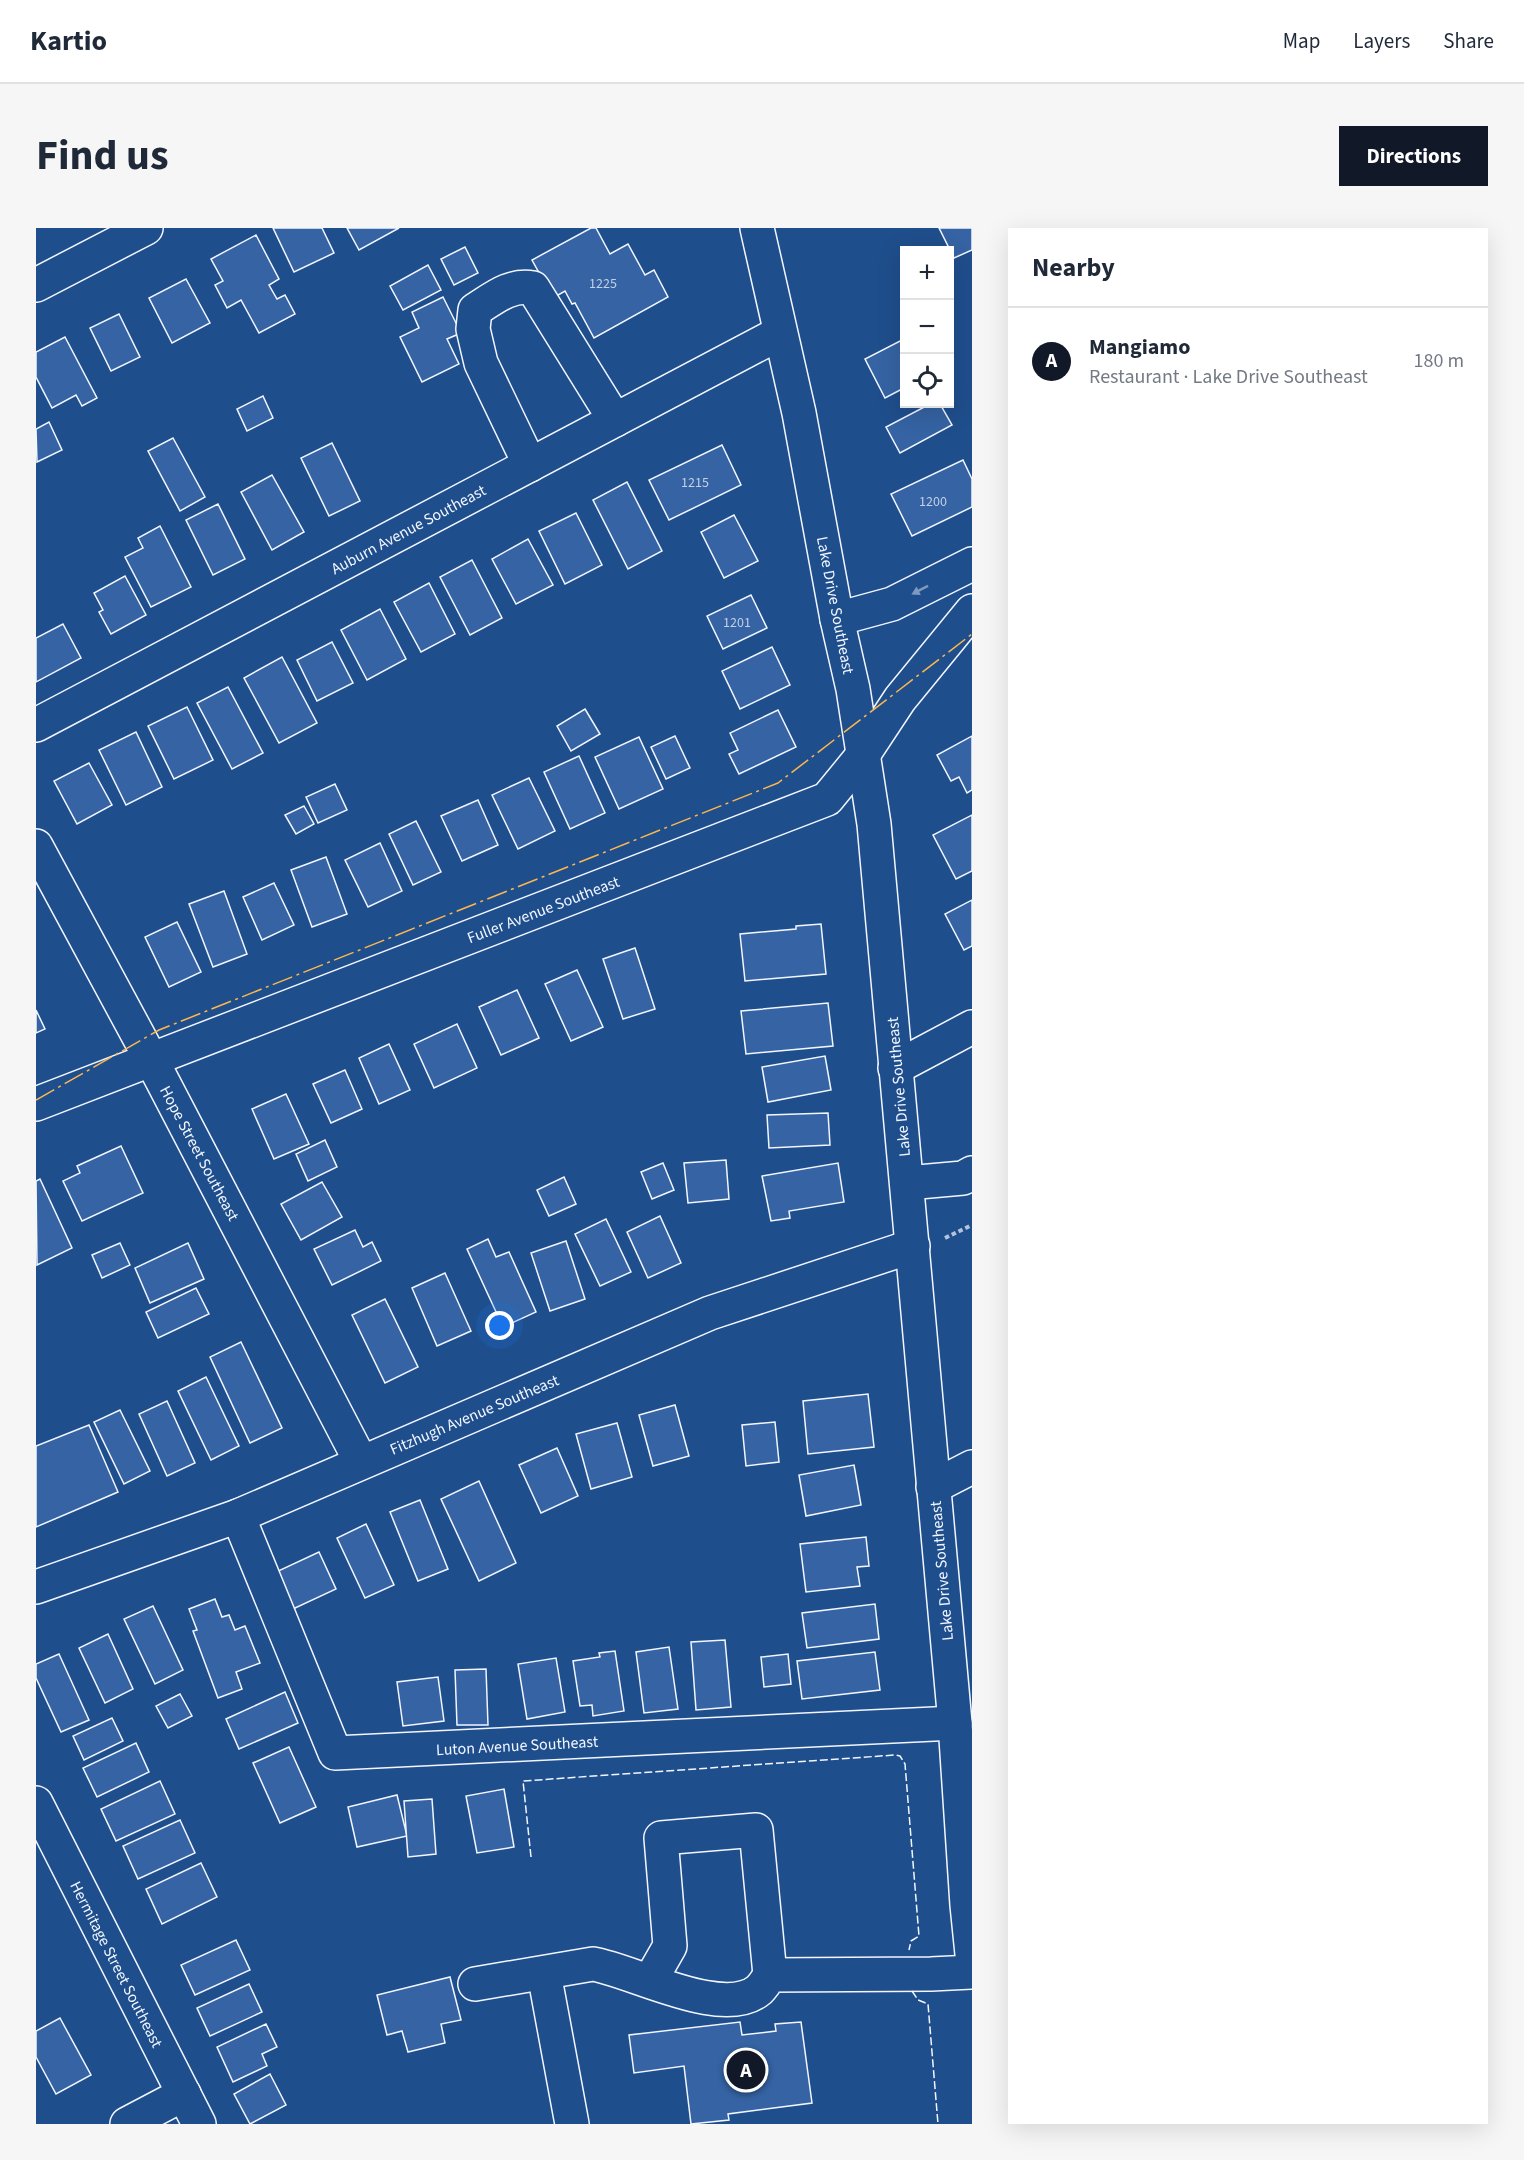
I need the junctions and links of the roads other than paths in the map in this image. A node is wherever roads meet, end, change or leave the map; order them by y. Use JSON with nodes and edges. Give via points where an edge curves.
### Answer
{"nodes":[{"id":1,"x":146,"y":228,"type":"edge"},
{"id":2,"x":762,"y":230,"type":"edge"},
{"id":3,"x":36,"y":285,"type":"edge"},
{"id":4,"x":780,"y":333,"type":"junction"},
{"id":5,"x":615,"y":420,"type":"junction"},
{"id":6,"x":530,"y":465,"type":"junction"},
{"id":7,"x":972,"y":564,"type":"edge"},
{"id":8,"x":972,"y":611,"type":"edge"},
{"id":9,"x":837,"y":619,"type":"junction"},
{"id":10,"x":36,"y":725,"type":"edge"},
{"id":11,"x":863,"y":755,"type":"junction"},
{"id":12,"x":36,"y":846,"type":"edge"},
{"id":13,"x":972,"y":1028,"type":"edge"},
{"id":14,"x":152,"y":1061,"type":"junction"},
{"id":15,"x":895,"y":1068,"type":"junction"},
{"id":16,"x":36,"y":1104,"type":"edge"},
{"id":17,"x":972,"y":1173,"type":"edge"},
{"id":18,"x":907,"y":1183,"type":"junction"},
{"id":19,"x":913,"y":1246,"type":"junction"},
{"id":20,"x":361,"y":1462,"type":"junction"},
{"id":21,"x":972,"y":1467,"type":"edge"},
{"id":22,"x":933,"y":1487,"type":"junction"},
{"id":23,"x":238,"y":1516,"type":"junction"},
{"id":24,"x":36,"y":1587,"type":"edge"},
{"id":25,"x":955,"y":1723,"type":"junction"},
{"id":26,"x":36,"y":1803,"type":"edge"},
{"id":27,"x":966,"y":1807,"type":"edge"},
{"id":28,"x":969,"y":1903,"type":"edge"},
{"id":29,"x":972,"y":1954,"type":"edge"},
{"id":30,"x":972,"y":1972,"type":"edge"},
{"id":31,"x":544,"y":1973,"type":"junction"},
{"id":32,"x":770,"y":1975,"type":"junction"},
{"id":33,"x":650,"y":1982,"type":"junction"},
{"id":34,"x":475,"y":1984,"type":"dead end"},
{"id":35,"x":184,"y":2094,"type":"junction"},
{"id":36,"x":127,"y":2124,"type":"edge"},
{"id":37,"x":199,"y":2124,"type":"edge"},
{"id":38,"x":572,"y":2124,"type":"edge"}],
"edges":[{"from":1,"to":3,"type":"street"},
{"from":2,"to":4,"type":"street","name":"Lake Drive Southeast"},
{"from":4,"to":5,"type":"street","name":"Auburn Avenue Southeast"},
{"from":4,"to":9,"type":"street","name":"Lake Drive Southeast"},
{"from":5,"to":6,"type":"street","name":"Auburn Avenue Southeast"},
{"from":5,"to":6,"type":"street","via":[[533,288],[520,286],[505,291],[475,310],[472,329],[481,363]]},
{"from":6,"to":10,"type":"street","name":"Auburn Avenue Southeast"},
{"from":7,"to":9,"type":"street","one_way":true,"via":[[892,604]]},
{"from":8,"to":11,"type":"street","name":"Fuller Avenue Southeast","via":[[900,699]]},
{"from":9,"to":11,"type":"street","name":"Lake Drive Southeast"},
{"from":11,"to":14,"type":"street","name":"Fuller Avenue Southeast","via":[[828,799]]},
{"from":11,"to":15,"type":"street","name":"Lake Drive Southeast","via":[[874,825]]},
{"from":12,"to":14,"type":"street","name":"Hope Street Southeast"},
{"from":13,"to":15,"type":"street"},
{"from":14,"to":16,"type":"street","name":"Fuller Avenue Southeast"},
{"from":14,"to":20,"type":"street","name":"Hope Street Southeast"},
{"from":15,"to":18,"type":"street","name":"Lake Drive Southeast"},
{"from":17,"to":18,"type":"street","via":[[963,1178]]},
{"from":18,"to":19,"type":"street","name":"Lake Drive Southeast"},
{"from":19,"to":20,"type":"street","name":"Fitzhugh Avenue Southeast","via":[[710,1313]]},
{"from":19,"to":22,"type":"street","name":"Lake Drive Southeast"},
{"from":20,"to":23,"type":"street","name":"Fitzhugh Avenue Southeast"},
{"from":21,"to":22,"type":"street"},
{"from":22,"to":25,"type":"street","name":"Lake Drive Southeast"},
{"from":23,"to":24,"type":"street","name":"Fitzhugh Avenue Southeast"},
{"from":23,"to":25,"type":"street","name":"Luton Avenue Southeast","via":[[335,1753]]},
{"from":25,"to":27,"type":"street","name":"Lake Drive Southeast"},
{"from":26,"to":35,"type":"street","name":"Hermitage Street Southeast"},
{"from":27,"to":28,"type":"street","name":"Lake Drive Southeast"},
{"from":28,"to":29,"type":"street","name":"Lake Drive Southeast"},
{"from":30,"to":32,"type":"street"},
{"from":31,"to":33,"type":"street","via":[[593,1964]]},
{"from":31,"to":34,"type":"street"},
{"from":31,"to":38,"type":"street"},
{"from":32,"to":33,"type":"street","via":[[758,1991],[738,1999],[693,1995]]},
{"from":32,"to":33,"type":"street","via":[[756,1830],[661,1838],[670,1946]]},
{"from":35,"to":36,"type":"street"},
{"from":35,"to":37,"type":"street","name":"Hermitage Street Southeast"}]}
